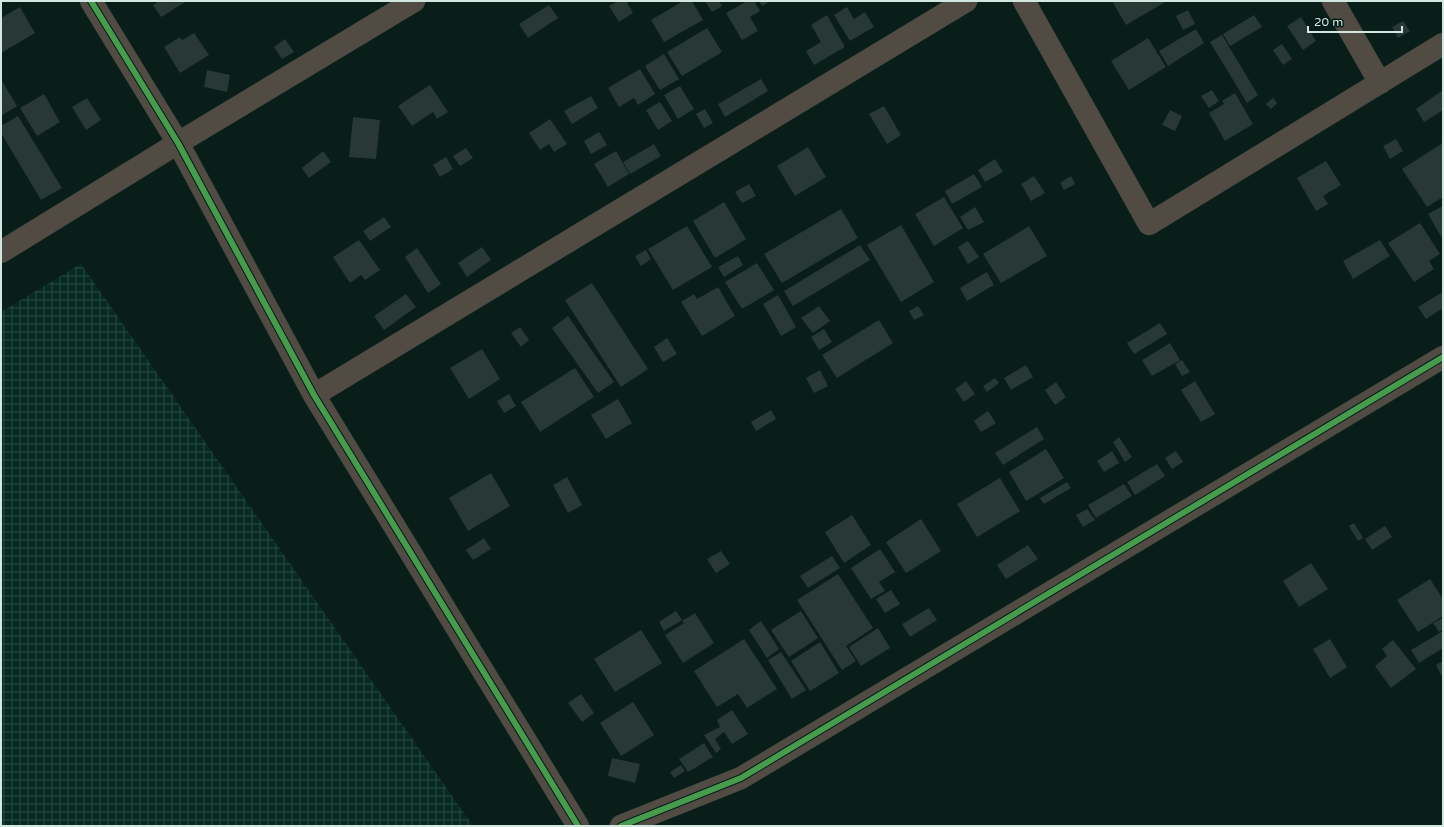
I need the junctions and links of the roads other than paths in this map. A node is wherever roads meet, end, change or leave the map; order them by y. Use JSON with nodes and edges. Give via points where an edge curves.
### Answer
{"nodes":[{"id":1,"x":91,"y":1,"type":"edge"},
{"id":2,"x":414,"y":1,"type":"edge"},
{"id":3,"x":966,"y":1,"type":"edge"},
{"id":4,"x":1024,"y":1,"type":"edge"},
{"id":5,"x":1333,"y":1,"type":"edge"},
{"id":6,"x":1443,"y":44,"type":"edge"},
{"id":7,"x":1380,"y":83,"type":"junction"},
{"id":8,"x":178,"y":143,"type":"junction"},
{"id":9,"x":1,"y":252,"type":"edge"},
{"id":10,"x":1443,"y":357,"type":"edge"},
{"id":11,"x":314,"y":395,"type":"junction"},
{"id":12,"x":578,"y":826,"type":"edge"},
{"id":13,"x":621,"y":826,"type":"edge"}],
"edges":[{"from":1,"to":8,"type":"street"},
{"from":2,"to":8,"type":"street"},
{"from":3,"to":11,"type":"street"},
{"from":4,"to":7,"type":"street","via":[[1148,224]]},
{"from":5,"to":7,"type":"street"},
{"from":6,"to":7,"type":"street"},
{"from":8,"to":9,"type":"street"},
{"from":8,"to":11,"type":"street"},
{"from":10,"to":13,"type":"street","via":[[741,778]]},
{"from":11,"to":12,"type":"street"}]}
